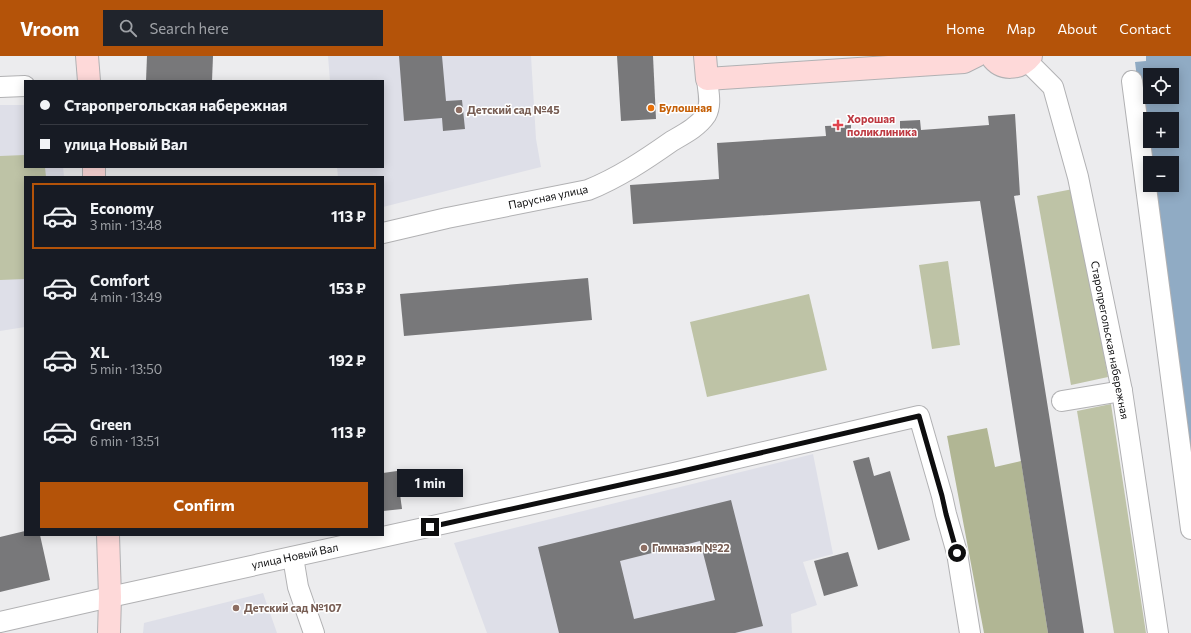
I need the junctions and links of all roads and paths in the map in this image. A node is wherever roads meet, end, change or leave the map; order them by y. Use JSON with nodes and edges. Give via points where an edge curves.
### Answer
{"nodes":[{"id":1,"x":87,"y":56,"type":"edge"},
{"id":2,"x":705,"y":56,"type":"edge"},
{"id":3,"x":976,"y":56,"type":"edge"},
{"id":4,"x":990,"y":56,"type":"edge"},
{"id":5,"x":1029,"y":58,"type":"edge"},
{"id":6,"x":707,"y":79,"type":"junction"},
{"id":7,"x":88,"y":80,"type":"edge"},
{"id":8,"x":1132,"y":81,"type":"dead end"},
{"id":9,"x":24,"y":86,"type":"edge"},
{"id":10,"x":0,"y":87,"type":"edge"},
{"id":11,"x":384,"y":233,"type":"edge"},
{"id":12,"x":1122,"y":391,"type":"junction"},
{"id":13,"x":1062,"y":400,"type":"dead end"},
{"id":14,"x":1191,"y":529,"type":"edge"},
{"id":15,"x":108,"y":536,"type":"edge"},
{"id":16,"x":292,"y":557,"type":"junction"},
{"id":17,"x":110,"y":597,"type":"junction"},
{"id":18,"x":0,"y":622,"type":"edge"},
{"id":19,"x":109,"y":633,"type":"edge"},
{"id":20,"x":314,"y":633,"type":"edge"},
{"id":21,"x":970,"y":633,"type":"edge"},
{"id":22,"x":1158,"y":633,"type":"edge"}],
"edges":[{"from":1,"to":7,"type":"street"},
{"from":2,"to":6,"type":"street","name":"Парусная улица"},
{"from":3,"to":6,"type":"street","via":[[964,62]]},
{"from":4,"to":5,"type":"street","via":[[998,63],[1013,67],[1021,65]]},
{"from":5,"to":12,"type":"street","name":"Старопрегольская набережная","via":[[1053,87],[1078,177]]},
{"from":6,"to":11,"type":"street","name":"Парусная улица","via":[[710,102],[706,114],[697,125],[635,167],[602,184],[588,190]]},
{"from":8,"to":14,"type":"street"},
{"from":9,"to":10,"type":"street"},
{"from":12,"to":13,"type":"street"},
{"from":12,"to":22,"type":"street","name":"Старопрегольская набережная"},
{"from":15,"to":17,"type":"street"},
{"from":16,"to":17,"type":"street","name":"улица Новый Вал"},
{"from":16,"to":20,"type":"street","via":[[298,588]]},
{"from":16,"to":21,"type":"street","name":"улица Новый Вал","via":[[919,416],[957,553]]},
{"from":17,"to":18,"type":"street","name":"улица Новый Вал"},
{"from":17,"to":19,"type":"street"}]}
